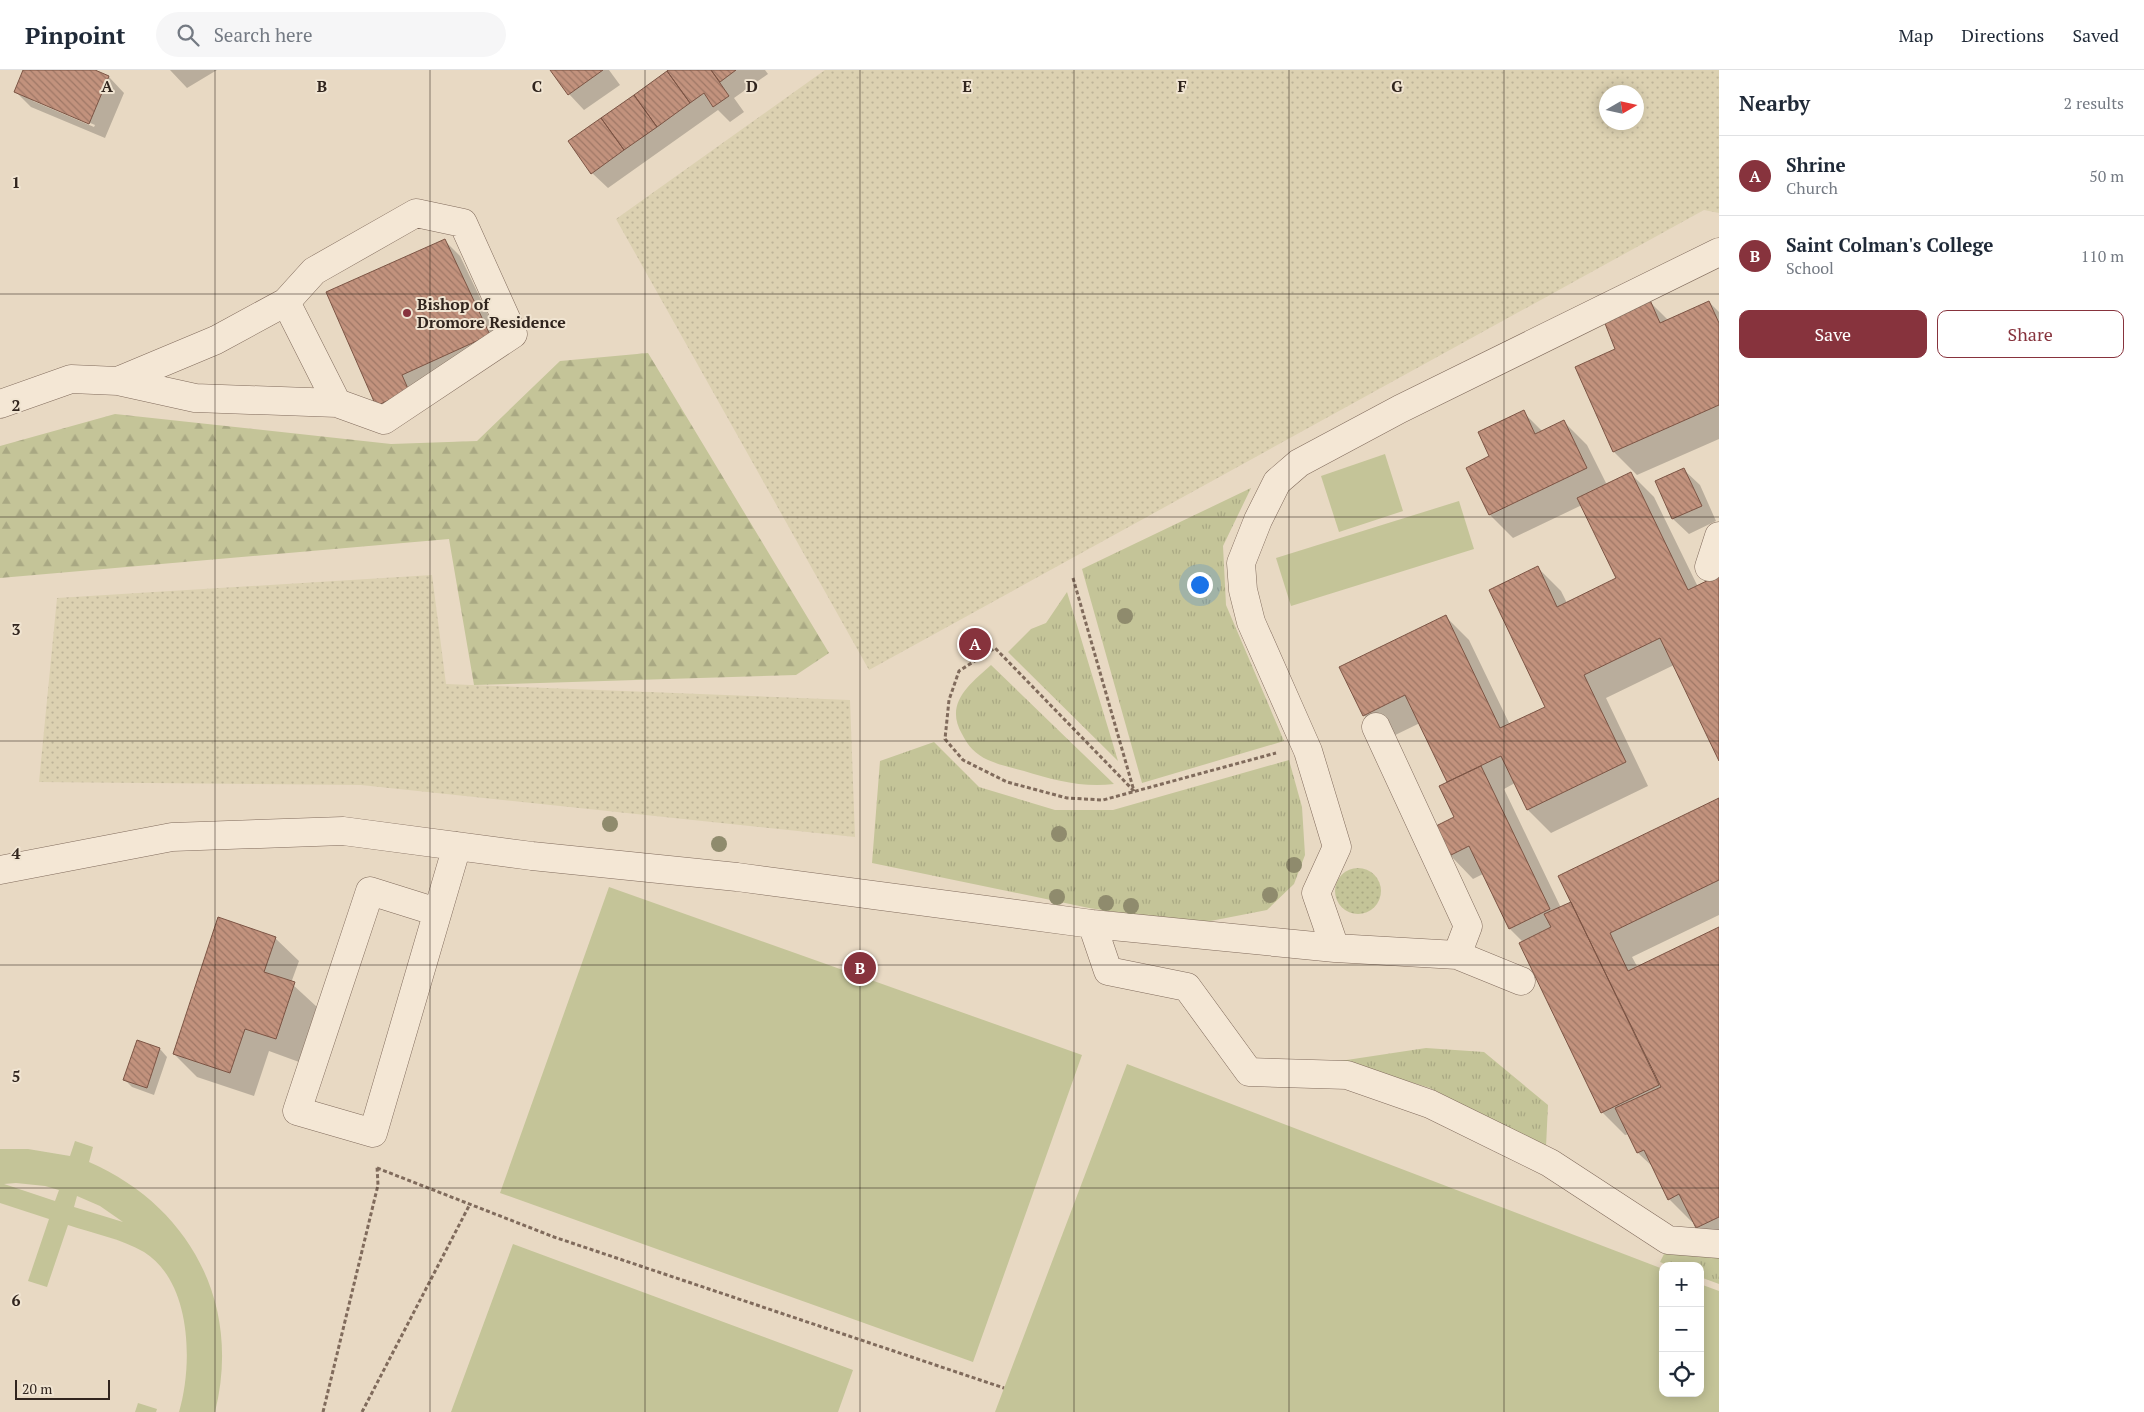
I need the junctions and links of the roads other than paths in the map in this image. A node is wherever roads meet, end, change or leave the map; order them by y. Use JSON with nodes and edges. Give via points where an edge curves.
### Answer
{"nodes":[{"id":1,"x":1719,"y":252,"type":"edge"},
{"id":2,"x":286,"y":302,"type":"junction"},
{"id":3,"x":118,"y":381,"type":"junction"},
{"id":4,"x":337,"y":403,"type":"junction"},
{"id":5,"x":0,"y":404,"type":"edge"},
{"id":6,"x":1719,"y":536,"type":"edge"},
{"id":7,"x":1709,"y":567,"type":"dead end"},
{"id":8,"x":1376,"y":727,"type":"dead end"},
{"id":9,"x":456,"y":846,"type":"junction"},
{"id":10,"x":0,"y":870,"type":"edge"},
{"id":11,"x":437,"y":912,"type":"junction"},
{"id":12,"x":1092,"y":924,"type":"junction"},
{"id":13,"x":1335,"y":948,"type":"junction"},
{"id":14,"x":1458,"y":955,"type":"junction"},
{"id":15,"x":1521,"y":981,"type":"dead end"},
{"id":16,"x":1719,"y":1244,"type":"edge"}],
"edges":[{"from":1,"to":13,"type":"lane","via":[[1400,408],[1300,463],[1277,482],[1241,563],[1243,590],[1251,622],[1305,745],[1337,847],[1316,893]]},
{"from":2,"to":3,"type":"lane","via":[[216,340]]},
{"from":2,"to":4,"type":"lane"},
{"from":2,"to":4,"type":"lane","via":[[314,271],[416,213],[463,223],[513,334],[384,420]]},
{"from":3,"to":4,"type":"lane","via":[[194,398]]},
{"from":3,"to":5,"type":"lane","via":[[71,379]]},
{"from":6,"to":7,"type":"lane"},
{"from":8,"to":14,"type":"lane","via":[[1468,926]]},
{"from":9,"to":10,"type":"lane","via":[[343,831],[172,837]]},
{"from":9,"to":11,"type":"lane"},
{"from":9,"to":12,"type":"lane","via":[[737,877]]},
{"from":11,"to":11,"type":"lane","via":[[373,1134],[297,1110],[370,891]]},
{"from":12,"to":13,"type":"lane"},
{"from":12,"to":16,"type":"lane","via":[[1108,971],[1187,987],[1249,1072],[1347,1075],[1430,1104],[1550,1163],[1668,1240]]},
{"from":13,"to":14,"type":"lane"},
{"from":14,"to":15,"type":"lane"}]}
